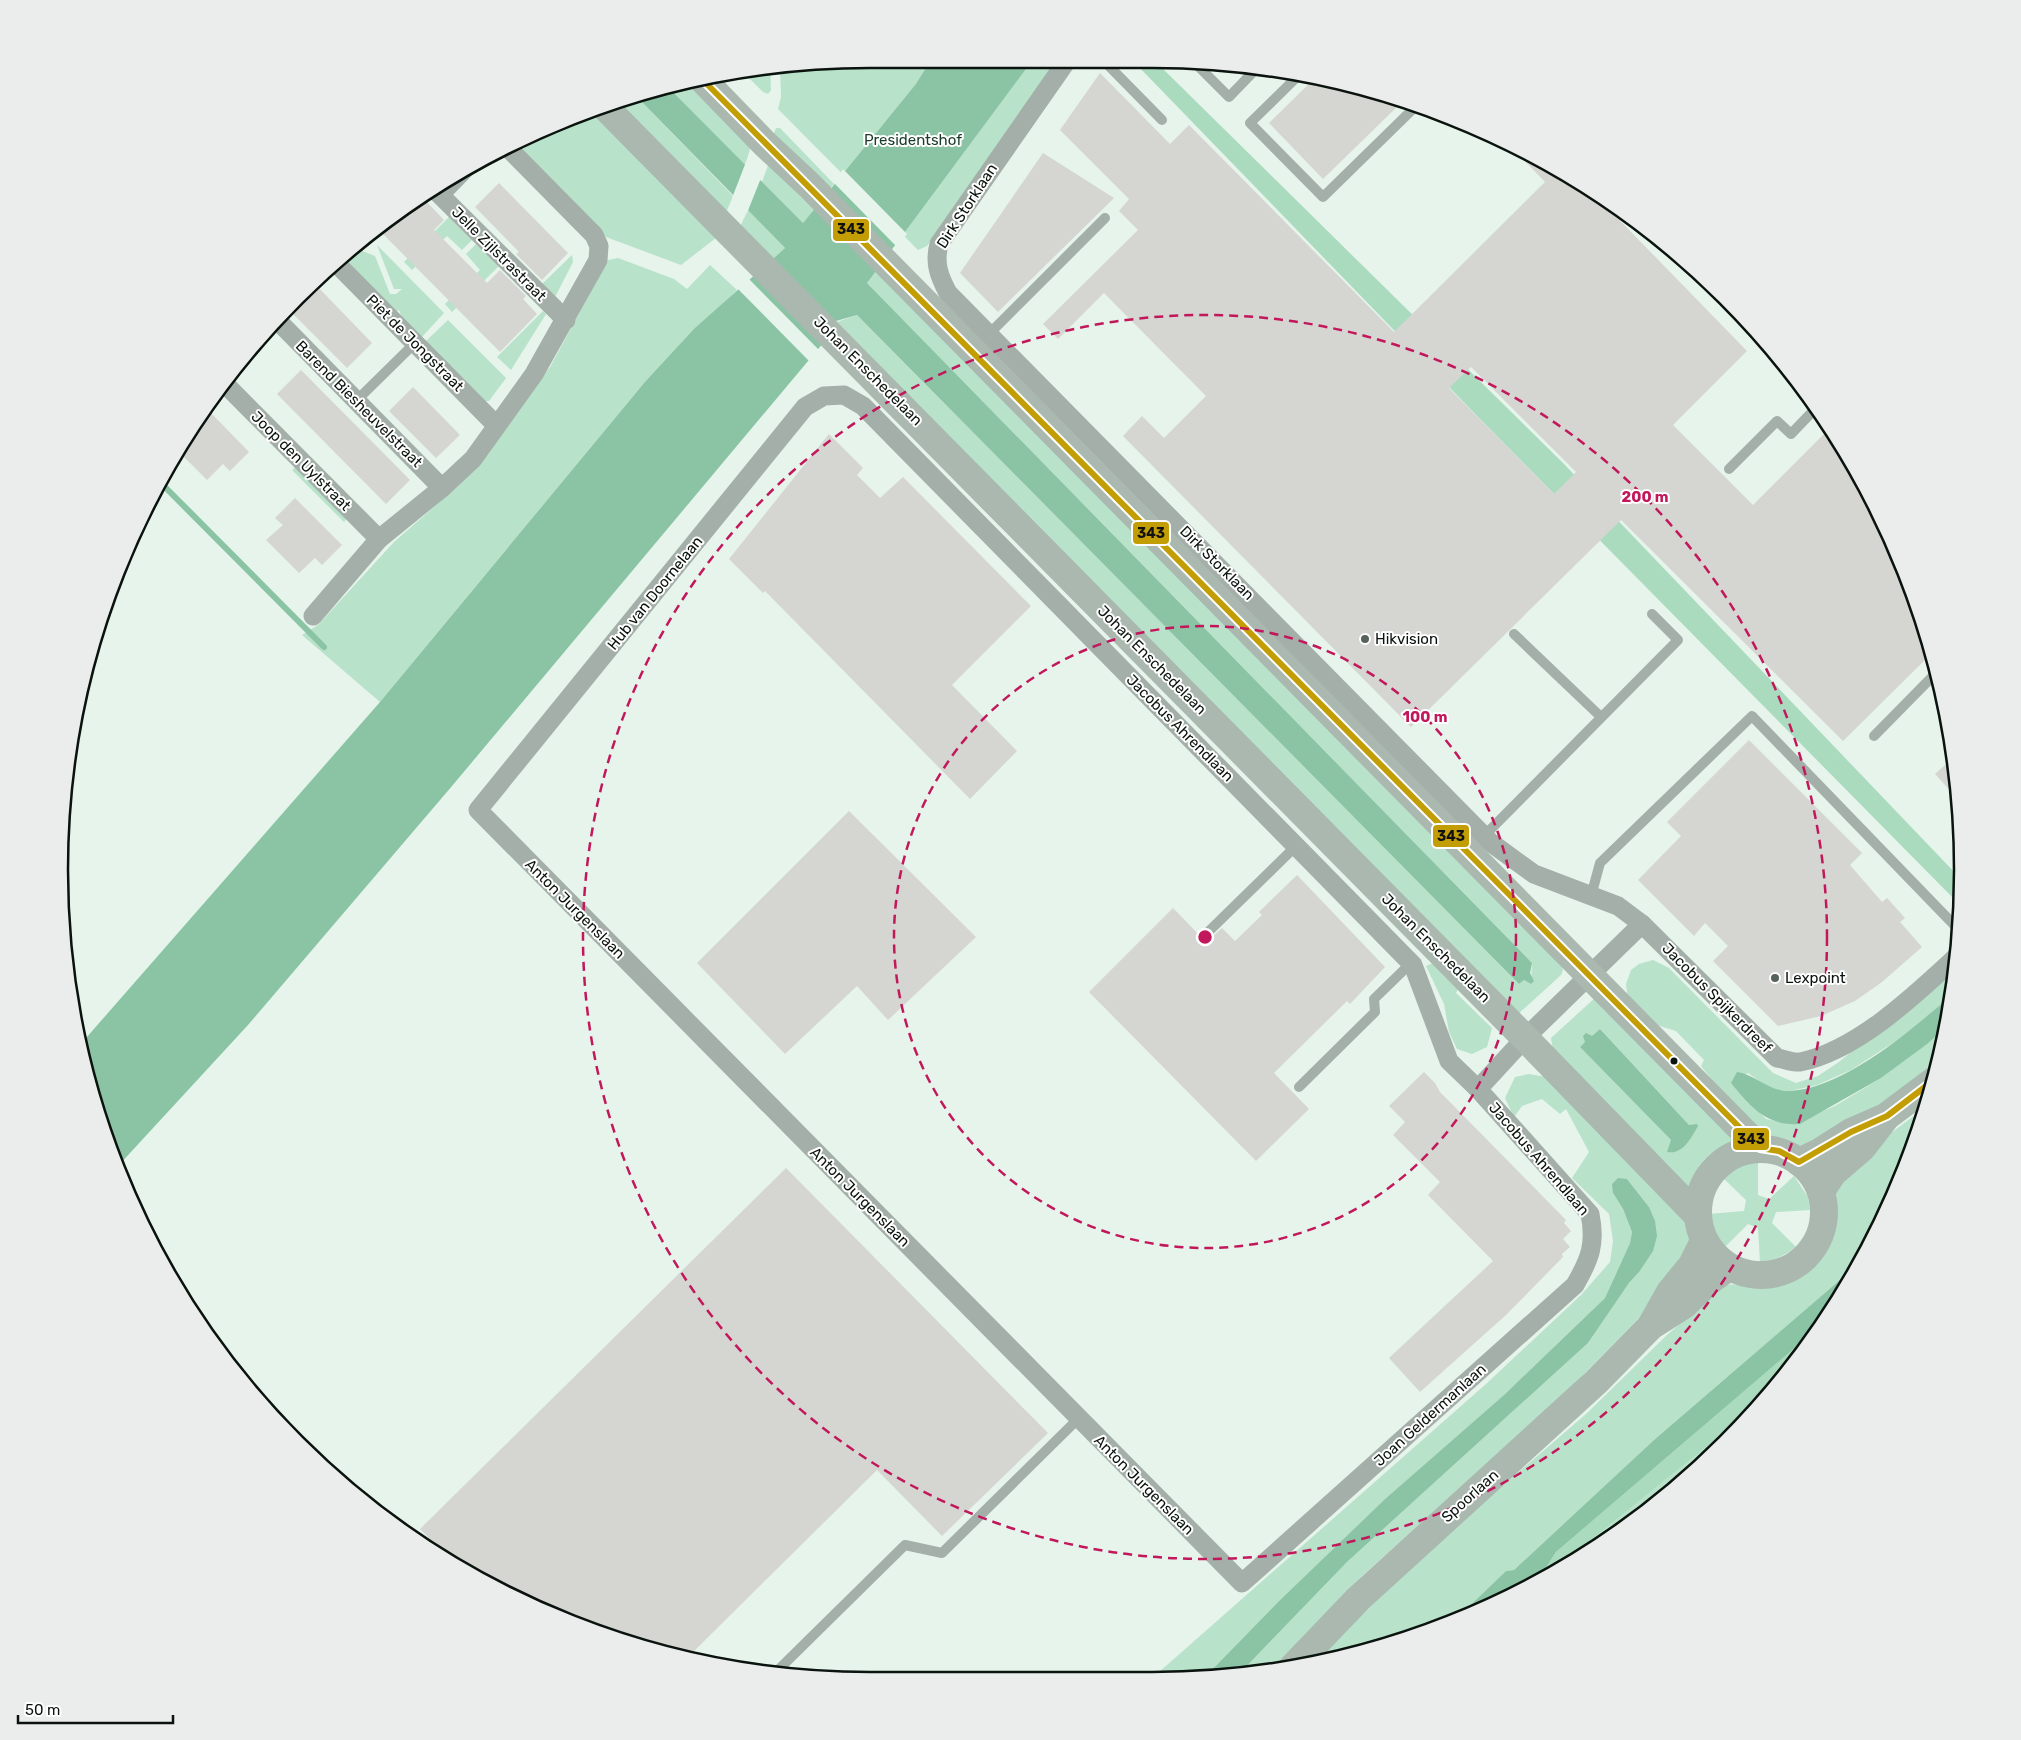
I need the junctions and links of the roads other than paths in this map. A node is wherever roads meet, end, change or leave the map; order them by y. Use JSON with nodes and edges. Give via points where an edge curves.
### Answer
{"nodes":[{"id":1,"x":1062,"y":68,"type":"edge"},
{"id":2,"x":1111,"y":68,"type":"edge"},
{"id":3,"x":1201,"y":69,"type":"edge"},
{"id":4,"x":1252,"y":74,"type":"edge"},
{"id":5,"x":1293,"y":80,"type":"edge"},
{"id":6,"x":707,"y":84,"type":"edge"},
{"id":7,"x":609,"y":111,"type":"edge"},
{"id":8,"x":1411,"y":111,"type":"edge"},
{"id":9,"x":1162,"y":120,"type":"dead end"},
{"id":10,"x":512,"y":152,"type":"edge"},
{"id":11,"x":439,"y":194,"type":"edge"},
{"id":12,"x":1105,"y":218,"type":"dead end"},
{"id":13,"x":340,"y":268,"type":"edge"},
{"id":14,"x":566,"y":320,"type":"junction"},
{"id":15,"x":282,"y":325,"type":"edge"},
{"id":16,"x":989,"y":334,"type":"junction"},
{"id":17,"x":415,"y":343,"type":"junction"},
{"id":18,"x":228,"y":387,"type":"edge"},
{"id":19,"x":844,"y":394,"type":"joint"},
{"id":20,"x":356,"y":401,"type":"junction"},
{"id":21,"x":1811,"y":413,"type":"edge"},
{"id":22,"x":496,"y":425,"type":"junction"},
{"id":23,"x":1729,"y":469,"type":"dead end"},
{"id":24,"x":442,"y":488,"type":"junction"},
{"id":25,"x":379,"y":539,"type":"junction"},
{"id":26,"x":1652,"y":614,"type":"dead end"},
{"id":27,"x":313,"y":616,"type":"dead end"},
{"id":28,"x":1514,"y":634,"type":"dead end"},
{"id":29,"x":1930,"y":678,"type":"edge"},
{"id":30,"x":1601,"y":718,"type":"junction"},
{"id":31,"x":1874,"y":736,"type":"dead end"},
{"id":32,"x":478,"y":810,"type":"joint"},
{"id":33,"x":1484,"y":836,"type":"junction"},
{"id":34,"x":1296,"y":846,"type":"junction"},
{"id":35,"x":1591,"y":896,"type":"junction"},
{"id":36,"x":1952,"y":923,"type":"edge"},
{"id":37,"x":1642,"y":924,"type":"junction"},
{"id":38,"x":1207,"y":933,"type":"dead end"},
{"id":39,"x":1411,"y":963,"type":"junction"},
{"id":40,"x":1948,"y":964,"type":"edge"},
{"id":41,"x":1590,"y":974,"type":"junction"},
{"id":42,"x":1525,"y":1038,"type":"junction"},
{"id":43,"x":1299,"y":1087,"type":"dead end"},
{"id":44,"x":1478,"y":1089,"type":"junction"},
{"id":45,"x":1923,"y":1089,"type":"edge"},
{"id":46,"x":1887,"y":1116,"type":"junction"},
{"id":47,"x":1760,"y":1148,"type":"junction"},
{"id":48,"x":1800,"y":1162,"type":"junction"},
{"id":49,"x":1822,"y":1191,"type":"junction"},
{"id":50,"x":1697,"y":1215,"type":"junction"},
{"id":51,"x":1594,"y":1232,"type":"joint"},
{"id":52,"x":1703,"y":1243,"type":"junction"},
{"id":53,"x":1729,"y":1267,"type":"junction"},
{"id":54,"x":1651,"y":1326,"type":"junction"},
{"id":55,"x":1078,"y":1418,"type":"junction"},
{"id":56,"x":1242,"y":1583,"type":"joint"},
{"id":57,"x":1301,"y":1658,"type":"edge"},
{"id":58,"x":781,"y":1667,"type":"edge"}],
"edges":[{"from":1,"to":16,"type":"street","name":"Dirk Storklaan","via":[[939,244],[936,264],[939,277],[948,293]]},
{"from":2,"to":9,"type":"lane"},
{"from":3,"to":4,"type":"lane","via":[[1229,97]]},
{"from":5,"to":8,"type":"lane","via":[[1250,123],[1323,197]]},
{"from":6,"to":41,"type":"street"},
{"from":7,"to":42,"type":"street","name":"Johan Enschedelaan"},
{"from":10,"to":14,"type":"street","via":[[594,235],[599,246],[598,260]]},
{"from":11,"to":14,"type":"street","name":"Jelle Zijlstrastraat"},
{"from":12,"to":16,"type":"lane"},
{"from":13,"to":17,"type":"street","name":"Piet de Jongstraat"},
{"from":14,"to":22,"type":"street","via":[[534,374]]},
{"from":15,"to":20,"type":"street","name":"Barend Biesheuvelstraat"},
{"from":16,"to":33,"type":"street","name":"Dirk Storklaan"},
{"from":17,"to":20,"type":"lane"},
{"from":17,"to":22,"type":"street","name":"Piet de Jongstraat"},
{"from":18,"to":25,"type":"street","name":"Joop den Uylstraat"},
{"from":19,"to":32,"type":"street","name":"Hub van Doornelaan","via":[[824,396],[806,408]]},
{"from":19,"to":34,"type":"street","name":"Jacobus Ahrendlaan","via":[[864,406]]},
{"from":20,"to":24,"type":"street","name":"Barend Biesheuvelstraat"},
{"from":21,"to":23,"type":"lane","via":[[1790,434],[1777,420]]},
{"from":22,"to":24,"type":"street","via":[[473,459]]},
{"from":24,"to":25,"type":"street"},
{"from":25,"to":27,"type":"street"},
{"from":26,"to":30,"type":"lane","via":[[1678,640]]},
{"from":28,"to":30,"type":"lane"},
{"from":29,"to":31,"type":"lane"},
{"from":30,"to":33,"type":"lane"},
{"from":32,"to":55,"type":"street","name":"Anton Jurgenslaan"},
{"from":33,"to":35,"type":"street","name":"Dirk Storklaan","via":[[1534,874]]},
{"from":34,"to":38,"type":"lane"},
{"from":34,"to":39,"type":"street","name":"Jacobus Ahrendlaan"},
{"from":35,"to":36,"type":"lane","via":[[1600,863],[1752,716]]},
{"from":35,"to":37,"type":"street","name":"Dirk Storklaan","via":[[1618,906]]},
{"from":37,"to":40,"type":"street","name":"Jacobus Spijkerdreef","via":[[1777,1058],[1798,1062],[1845,1046],[1917,993]]},
{"from":37,"to":41,"type":"street"},
{"from":39,"to":43,"type":"lane","via":[[1374,999],[1375,1012]]},
{"from":39,"to":44,"type":"street","name":"Jacobus Ahrendlaan","via":[[1448,1061]]},
{"from":41,"to":42,"type":"street","name":"Jacobus Ahrendlaan"},
{"from":41,"to":47,"type":"street"},
{"from":42,"to":44,"type":"street","name":"Jacobus Ahrendlaan"},
{"from":42,"to":50,"type":"street","name":"Johan Enschedelaan"},
{"from":44,"to":51,"type":"street","name":"Jacobus Ahrendlaan","via":[[1590,1214]]},
{"from":45,"to":46,"type":"street"},
{"from":46,"to":48,"type":"street","via":[[1851,1132]]},
{"from":46,"to":49,"type":"street","via":[[1862,1148],[1833,1173]]},
{"from":47,"to":48,"type":"street","via":[[1779,1151]]},
{"from":47,"to":50,"type":"street","via":[[1743,1150],[1715,1167],[1702,1189]]},
{"from":48,"to":49,"type":"street"},
{"from":49,"to":53,"type":"street","via":[[1825,1206],[1819,1238],[1802,1261],[1781,1273],[1751,1275]]},
{"from":50,"to":52,"type":"street"},
{"from":51,"to":56,"type":"street","name":"Joan Geldermanlaan","via":[[1590,1258],[1575,1285]]},
{"from":52,"to":53,"type":"street","via":[[1714,1258]]},
{"from":52,"to":54,"type":"street","name":"Spoorlaan"},
{"from":53,"to":54,"type":"street","name":"Spoorlaan","via":[[1684,1305]]},
{"from":54,"to":57,"type":"street","name":"Spoorlaan","via":[[1583,1394],[1358,1599]]},
{"from":55,"to":56,"type":"street","name":"Anton Jurgenslaan"},
{"from":55,"to":58,"type":"lane","via":[[942,1553],[905,1545]]}]}
